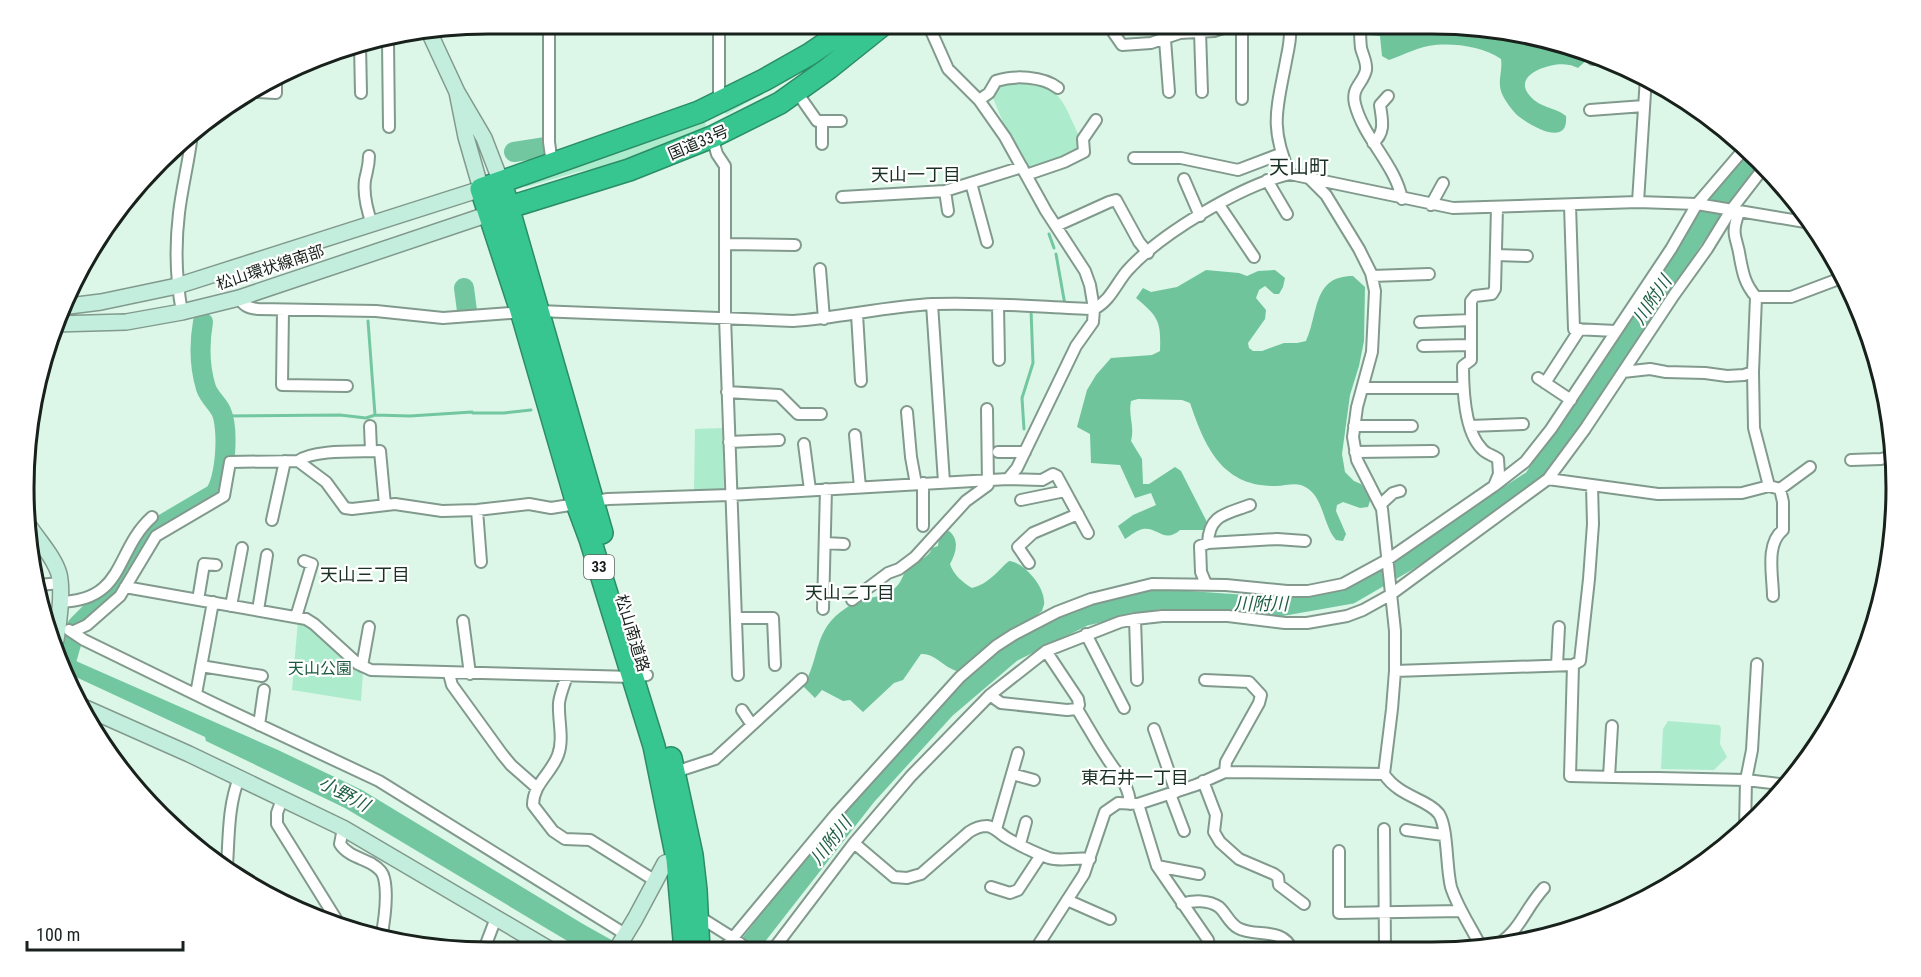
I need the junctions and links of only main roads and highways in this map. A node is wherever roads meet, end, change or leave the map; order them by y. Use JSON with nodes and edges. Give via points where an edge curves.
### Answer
{"nodes":[{"id":1,"x":839,"y":34,"type":"edge"},
{"id":2,"x":871,"y":34,"type":"edge"},
{"id":3,"x":491,"y":186,"type":"joint"},
{"id":4,"x":499,"y":211,"type":"junction"},
{"id":5,"x":684,"y":857,"type":"junction"},
{"id":6,"x":684,"y":942,"type":"edge"},
{"id":7,"x":698,"y":942,"type":"edge"}],
"edges":[{"from":1,"to":3,"type":"highway","name":"国道33号","via":[[810,54],[695,113]]},
{"from":2,"to":4,"type":"highway","name":"国道33号","via":[[780,103],[712,137],[629,170]]},
{"from":3,"to":4,"type":"highway","name":"松山南道路","number":"33"},
{"from":4,"to":5,"type":"highway","name":"松山南道路","number":"33","via":[[640,676],[668,742],[667,774]]},
{"from":5,"to":6,"type":"highway","name":"松山南道路","number":"33"},
{"from":5,"to":7,"type":"highway","name":"松山南道路","number":"33","via":[[697,915]]}]}
